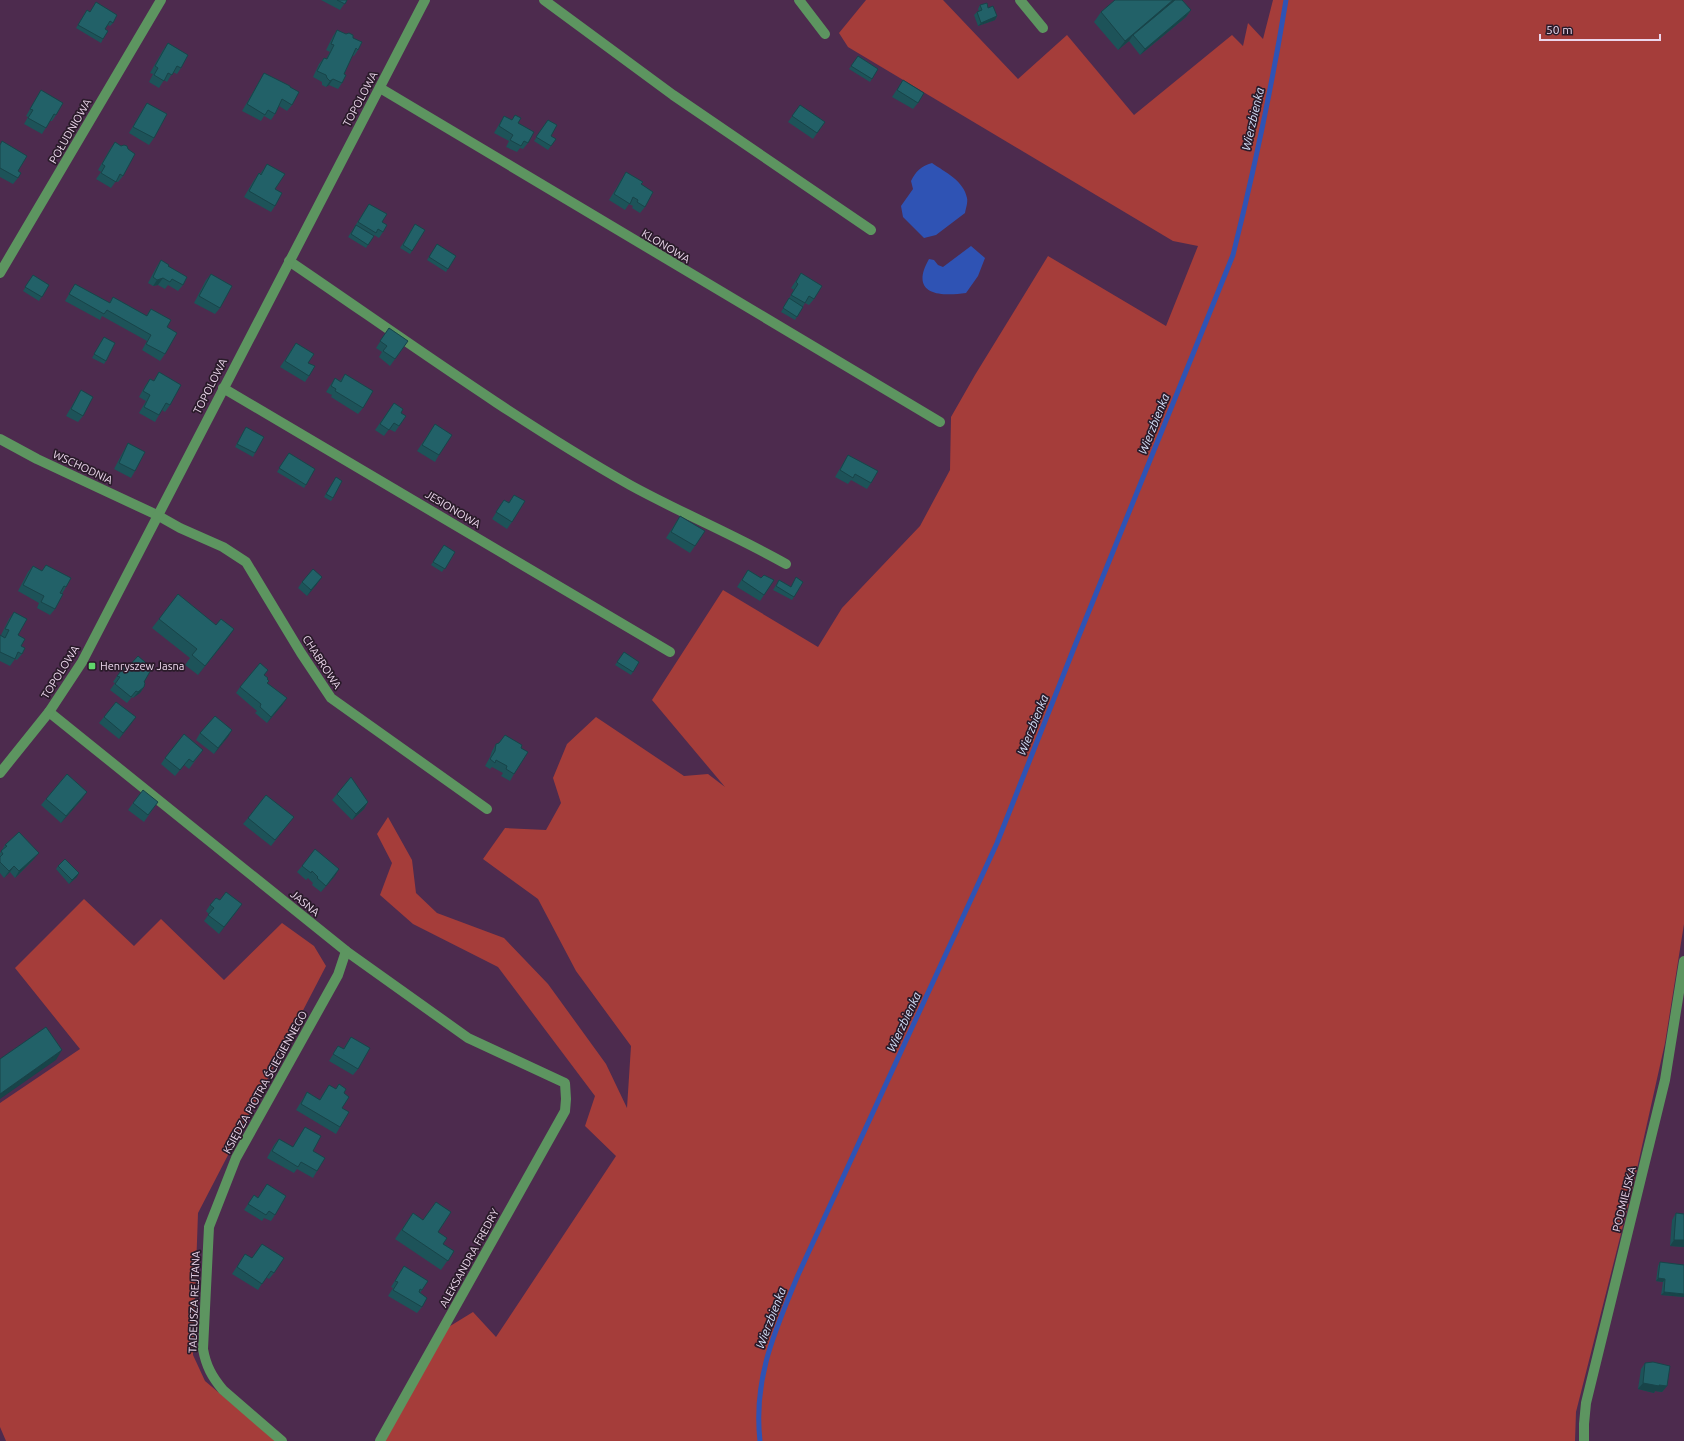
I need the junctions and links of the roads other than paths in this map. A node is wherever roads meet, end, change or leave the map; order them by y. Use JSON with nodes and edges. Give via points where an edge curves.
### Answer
{"nodes":[{"id":1,"x":161,"y":0,"type":"edge"},
{"id":2,"x":425,"y":0,"type":"edge"},
{"id":3,"x":544,"y":0,"type":"edge"},
{"id":4,"x":799,"y":0,"type":"edge"},
{"id":5,"x":1020,"y":0,"type":"edge"},
{"id":6,"x":1043,"y":28,"type":"dead end"},
{"id":7,"x":825,"y":34,"type":"dead end"},
{"id":8,"x":380,"y":88,"type":"junction"},
{"id":9,"x":871,"y":230,"type":"dead end"},
{"id":10,"x":289,"y":261,"type":"junction"},
{"id":11,"x":0,"y":273,"type":"edge"},
{"id":12,"x":223,"y":388,"type":"junction"},
{"id":13,"x":940,"y":422,"type":"dead end"},
{"id":14,"x":0,"y":439,"type":"edge"},
{"id":15,"x":158,"y":515,"type":"junction"},
{"id":16,"x":786,"y":564,"type":"dead end"},
{"id":17,"x":670,"y":652,"type":"dead end"},
{"id":18,"x":49,"y":712,"type":"junction"},
{"id":19,"x":0,"y":773,"type":"edge"},
{"id":20,"x":487,"y":809,"type":"dead end"},
{"id":21,"x":346,"y":951,"type":"junction"},
{"id":22,"x":1684,"y":961,"type":"edge"},
{"id":23,"x":565,"y":1083,"type":"joint"},
{"id":24,"x":210,"y":1227,"type":"joint"},
{"id":25,"x":282,"y":1441,"type":"edge"},
{"id":26,"x":380,"y":1441,"type":"edge"},
{"id":27,"x":1584,"y":1441,"type":"edge"}],
"edges":[{"from":1,"to":11,"type":"street","name":"POŁUDNIOWA"},
{"from":2,"to":8,"type":"street","name":"TOPOLOWA"},
{"from":3,"to":9,"type":"street","via":[[673,95]]},
{"from":4,"to":7,"type":"street"},
{"from":5,"to":6,"type":"street"},
{"from":8,"to":10,"type":"street","name":"TOPOLOWA"},
{"from":8,"to":13,"type":"street","name":"KLONOWA"},
{"from":10,"to":12,"type":"street","name":"TOPOLOWA"},
{"from":10,"to":16,"type":"street","via":[[537,428],[631,485]]},
{"from":12,"to":15,"type":"street","name":"TOPOLOWA"},
{"from":12,"to":17,"type":"street","name":"JESIONOWA"},
{"from":14,"to":15,"type":"street","name":"WSCHODNIA"},
{"from":15,"to":18,"type":"street","name":"TOPOLOWA","via":[[82,662]]},
{"from":15,"to":20,"type":"street","name":"CHABROWA","via":[[223,547],[246,562],[331,698]]},
{"from":18,"to":19,"type":"street","name":"TOPOLOWA"},
{"from":18,"to":21,"type":"street","name":"JASNA"},
{"from":21,"to":23,"type":"street","name":"JASNA","via":[[468,1038]]},
{"from":21,"to":24,"type":"street","name":"KSIĘDZA PIOTRA ŚCIEGIENNEGO","via":[[338,975],[236,1158]]},
{"from":22,"to":27,"type":"street","name":"PODMIEJSKA","via":[[1665,1080],[1586,1403]]},
{"from":23,"to":26,"type":"street","name":"ALEKSANDRA FREDRY","via":[[565,1111]]},
{"from":24,"to":25,"type":"street","name":"TADEUSZA REJTANA","via":[[203,1349],[205,1364],[223,1390]]}]}
